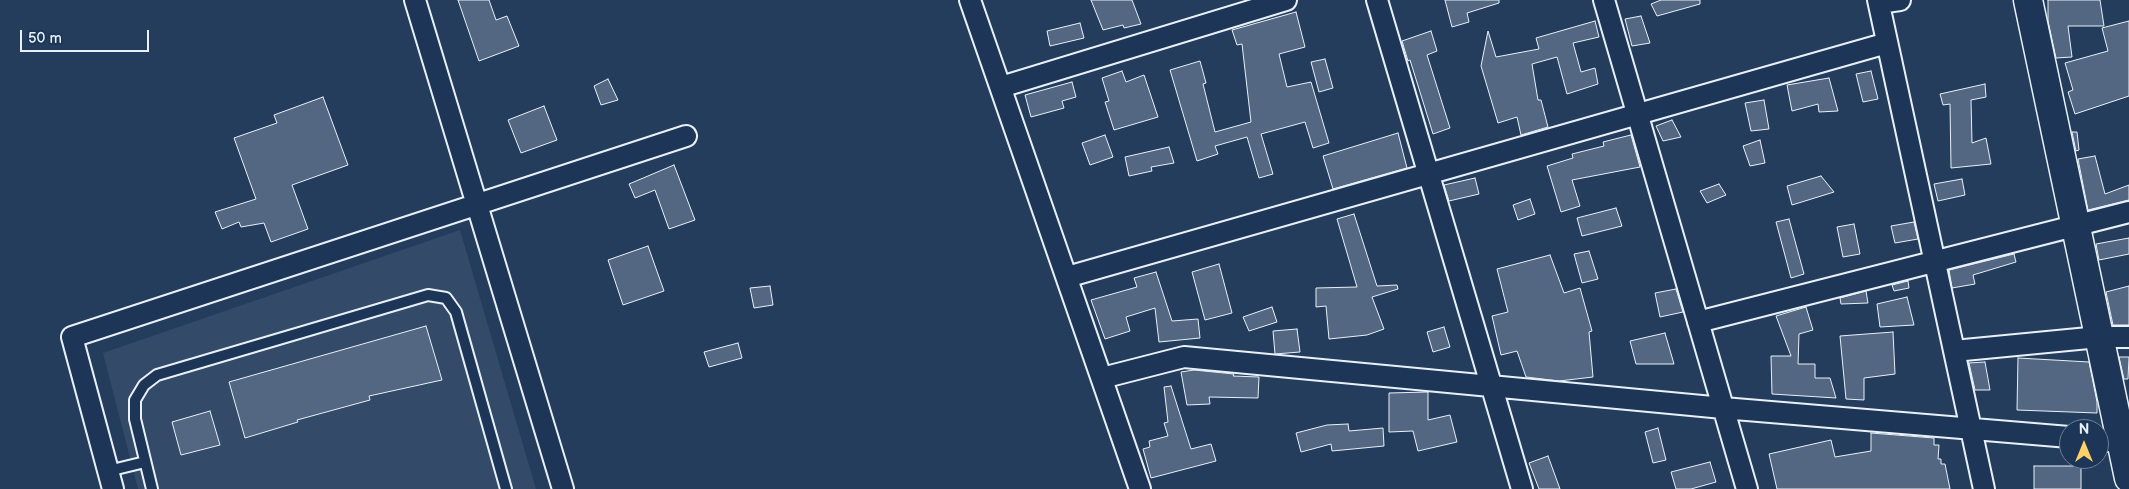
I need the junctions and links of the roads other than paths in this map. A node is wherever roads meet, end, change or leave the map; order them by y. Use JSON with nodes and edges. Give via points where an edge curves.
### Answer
{"nodes":[{"id":1,"x":415,"y":0,"type":"edge"},
{"id":2,"x":970,"y":0,"type":"edge"},
{"id":3,"x":1286,"y":0,"type":"edge"},
{"id":4,"x":1377,"y":0,"type":"edge"},
{"id":5,"x":1604,"y":0,"type":"edge"},
{"id":6,"x":1900,"y":0,"type":"edge"},
{"id":7,"x":2028,"y":0,"type":"edge"},
{"id":8,"x":1878,"y":2,"type":"edge"},
{"id":9,"x":1887,"y":43,"type":"junction"},
{"id":10,"x":1000,"y":87,"type":"junction"},
{"id":11,"x":1638,"y":114,"type":"junction"},
{"id":12,"x":686,"y":136,"type":"dead end"},
{"id":13,"x":1428,"y":174,"type":"junction"},
{"id":14,"x":476,"y":204,"type":"junction"},
{"id":15,"x":2129,"y":212,"type":"edge"},
{"id":16,"x":2076,"y":225,"type":"junction"},
{"id":17,"x":1934,"y":260,"type":"junction"},
{"id":18,"x":1067,"y":277,"type":"junction"},
{"id":19,"x":1698,"y":322,"type":"junction"},
{"id":20,"x":2099,"y":337,"type":"junction"},
{"id":21,"x":2129,"y":337,"type":"edge"},
{"id":22,"x":1954,"y":351,"type":"junction"},
{"id":23,"x":1102,"y":378,"type":"junction"},
{"id":24,"x":1491,"y":384,"type":"junction"},
{"id":25,"x":1723,"y":408,"type":"junction"},
{"id":26,"x":1971,"y":427,"type":"junction"},
{"id":27,"x":2059,"y":436,"type":"edge"},
{"id":28,"x":2116,"y":442,"type":"edge"},
{"id":29,"x":146,"y":462,"type":"junction"},
{"id":30,"x":2129,"y":478,"type":"edge"},
{"id":31,"x":111,"y":480,"type":"edge"},
{"id":32,"x":152,"y":489,"type":"edge"},
{"id":33,"x":506,"y":489,"type":"edge"},
{"id":34,"x":563,"y":489,"type":"edge"},
{"id":35,"x":1140,"y":489,"type":"edge"},
{"id":36,"x":1522,"y":489,"type":"edge"},
{"id":37,"x":1747,"y":489,"type":"edge"},
{"id":38,"x":1984,"y":489,"type":"edge"}],
"edges":[{"from":1,"to":14,"type":"street"},
{"from":2,"to":10,"type":"street"},
{"from":3,"to":10,"type":"street"},
{"from":4,"to":13,"type":"street"},
{"from":5,"to":11,"type":"street"},
{"from":6,"to":8,"type":"street"},
{"from":7,"to":16,"type":"main road"},
{"from":8,"to":9,"type":"street"},
{"from":9,"to":11,"type":"street"},
{"from":9,"to":17,"type":"street"},
{"from":10,"to":18,"type":"street"},
{"from":11,"to":13,"type":"street"},
{"from":11,"to":19,"type":"street"},
{"from":12,"to":14,"type":"street"},
{"from":13,"to":18,"type":"street"},
{"from":13,"to":24,"type":"street"},
{"from":14,"to":31,"type":"street","via":[[72,337]]},
{"from":14,"to":34,"type":"street"},
{"from":15,"to":16,"type":"street"},
{"from":16,"to":17,"type":"street"},
{"from":16,"to":20,"type":"main road"},
{"from":17,"to":19,"type":"street"},
{"from":17,"to":22,"type":"street"},
{"from":18,"to":23,"type":"street"},
{"from":19,"to":25,"type":"street"},
{"from":20,"to":21,"type":"street"},
{"from":20,"to":22,"type":"street"},
{"from":20,"to":28,"type":"main road"},
{"from":22,"to":26,"type":"street"},
{"from":23,"to":24,"type":"street","via":[[1184,357]]},
{"from":23,"to":35,"type":"street"},
{"from":24,"to":25,"type":"street"},
{"from":24,"to":36,"type":"street"},
{"from":25,"to":26,"type":"street"},
{"from":25,"to":37,"type":"street"},
{"from":26,"to":27,"type":"street"},
{"from":26,"to":38,"type":"street"},
{"from":28,"to":30,"type":"main road"},
{"from":29,"to":31,"type":"lane"},
{"from":29,"to":32,"type":"lane"},
{"from":29,"to":33,"type":"lane","via":[[135,419],[135,400],[144,385],[157,375],[428,295],[446,298],[456,312]]}]}
